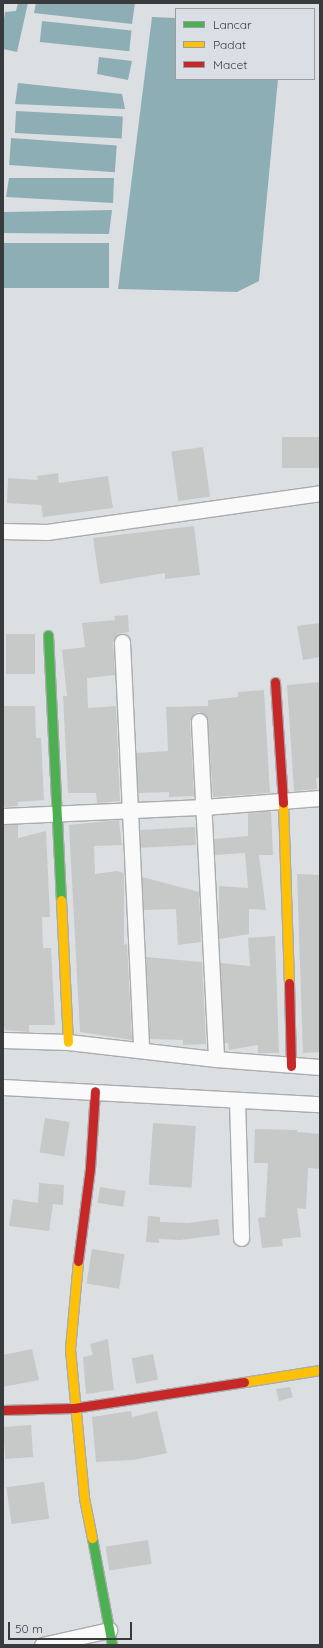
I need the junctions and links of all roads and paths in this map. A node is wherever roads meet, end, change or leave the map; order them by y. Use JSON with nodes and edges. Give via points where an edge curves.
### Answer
{"nodes":[{"id":1,"x":320,"y":493,"type":"edge"},
{"id":2,"x":3,"y":531,"type":"edge"},
{"id":3,"x":48,"y":635,"type":"dead end"},
{"id":4,"x":122,"y":642,"type":"dead end"},
{"id":5,"x":275,"y":682,"type":"dead end"},
{"id":6,"x":199,"y":721,"type":"dead end"},
{"id":7,"x":320,"y":798,"type":"edge"},
{"id":8,"x":283,"y":800,"type":"junction"},
{"id":9,"x":204,"y":807,"type":"junction"},
{"id":10,"x":130,"y":809,"type":"junction"},
{"id":11,"x":56,"y":813,"type":"junction"},
{"id":12,"x":3,"y":816,"type":"edge"},
{"id":13,"x":3,"y":1040,"type":"edge"},
{"id":14,"x":68,"y":1042,"type":"junction"},
{"id":15,"x":141,"y":1049,"type":"junction"},
{"id":16,"x":216,"y":1058,"type":"junction"},
{"id":17,"x":291,"y":1066,"type":"junction"},
{"id":18,"x":320,"y":1067,"type":"edge"},
{"id":19,"x":3,"y":1087,"type":"edge"},
{"id":20,"x":95,"y":1091,"type":"junction"},
{"id":21,"x":237,"y":1100,"type":"junction"},
{"id":22,"x":320,"y":1104,"type":"edge"},
{"id":23,"x":241,"y":1238,"type":"dead end"},
{"id":24,"x":320,"y":1370,"type":"edge"},
{"id":25,"x":74,"y":1408,"type":"junction"},
{"id":26,"x":3,"y":1410,"type":"edge"},
{"id":27,"x":109,"y":1630,"type":"junction"},
{"id":28,"x":42,"y":1645,"type":"edge"},
{"id":29,"x":112,"y":1645,"type":"edge"}],
"edges":[{"from":1,"to":2,"type":"street","via":[[47,532]]},
{"from":3,"to":11,"type":"street"},
{"from":4,"to":10,"type":"street"},
{"from":5,"to":8,"type":"street"},
{"from":6,"to":9,"type":"street"},
{"from":7,"to":8,"type":"street"},
{"from":8,"to":9,"type":"street"},
{"from":8,"to":17,"type":"street"},
{"from":9,"to":10,"type":"street"},
{"from":9,"to":16,"type":"street"},
{"from":10,"to":11,"type":"street"},
{"from":10,"to":15,"type":"street"},
{"from":11,"to":12,"type":"street"},
{"from":11,"to":14,"type":"street"},
{"from":13,"to":14,"type":"street"},
{"from":14,"to":15,"type":"street"},
{"from":15,"to":16,"type":"street"},
{"from":16,"to":17,"type":"street"},
{"from":17,"to":18,"type":"street"},
{"from":19,"to":20,"type":"street"},
{"from":20,"to":21,"type":"street"},
{"from":20,"to":25,"type":"street","via":[[90,1168],[70,1330]]},
{"from":21,"to":22,"type":"street"},
{"from":21,"to":23,"type":"street"},
{"from":24,"to":25,"type":"street"},
{"from":25,"to":26,"type":"street"},
{"from":25,"to":27,"type":"street","via":[[84,1498]]},
{"from":27,"to":28,"type":"street"},
{"from":27,"to":29,"type":"street"}]}
